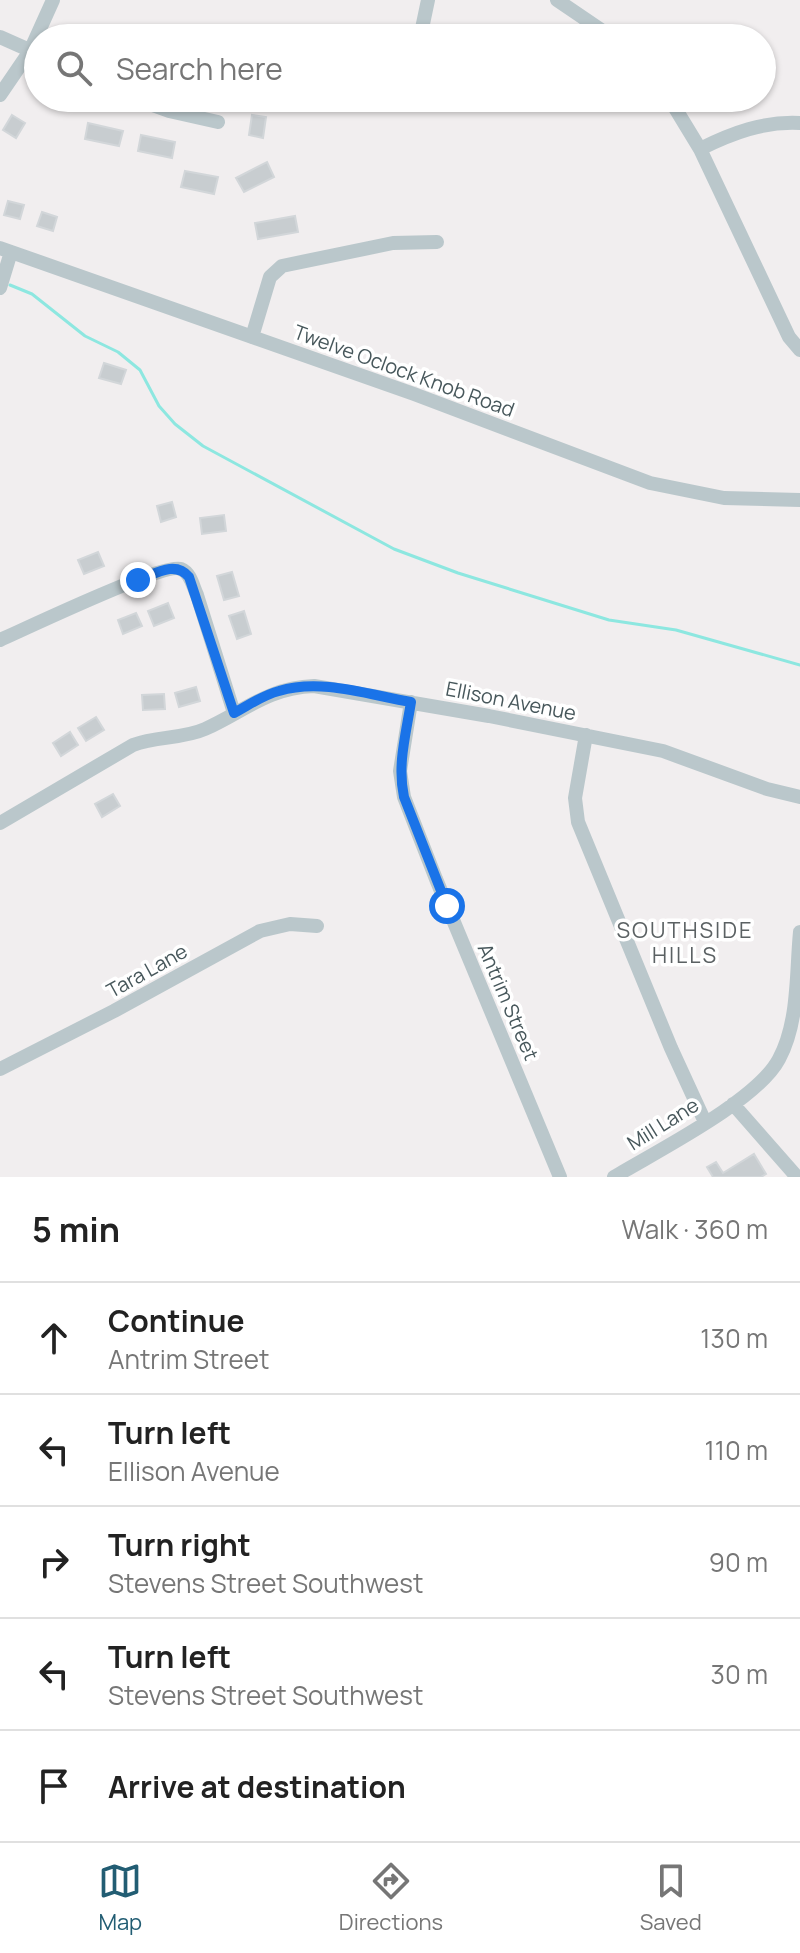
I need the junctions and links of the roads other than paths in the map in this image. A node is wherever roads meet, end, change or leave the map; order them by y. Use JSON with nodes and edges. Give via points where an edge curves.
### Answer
{"nodes":[{"id":1,"x":53,"y":0,"type":"edge"},
{"id":2,"x":428,"y":0,"type":"edge"},
{"id":3,"x":557,"y":0,"type":"edge"},
{"id":4,"x":44,"y":24,"type":"edge"},
{"id":5,"x":423,"y":24,"type":"edge"},
{"id":6,"x":592,"y":24,"type":"edge"},
{"id":7,"x":0,"y":37,"type":"edge"},
{"id":8,"x":24,"y":48,"type":"edge"},
{"id":9,"x":24,"y":65,"type":"edge"},
{"id":10,"x":0,"y":95,"type":"edge"},
{"id":11,"x":173,"y":112,"type":"edge"},
{"id":12,"x":678,"y":112,"type":"edge"},
{"id":13,"x":218,"y":122,"type":"dead end"},
{"id":14,"x":800,"y":123,"type":"edge"},
{"id":15,"x":700,"y":149,"type":"junction"},
{"id":16,"x":437,"y":242,"type":"dead end"},
{"id":17,"x":6,"y":250,"type":"edge"},
{"id":18,"x":0,"y":288,"type":"edge"},
{"id":19,"x":252,"y":337,"type":"junction"},
{"id":20,"x":800,"y":350,"type":"edge"},
{"id":21,"x":800,"y":500,"type":"edge"},
{"id":22,"x":0,"y":640,"type":"edge"},
{"id":23,"x":411,"y":702,"type":"junction"},
{"id":24,"x":234,"y":713,"type":"junction"},
{"id":25,"x":586,"y":735,"type":"junction"},
{"id":26,"x":800,"y":797,"type":"edge"},
{"id":27,"x":0,"y":823,"type":"edge"},
{"id":28,"x":317,"y":926,"type":"dead end"},
{"id":29,"x":800,"y":932,"type":"edge"},
{"id":30,"x":0,"y":1069,"type":"edge"},
{"id":31,"x":733,"y":1104,"type":"junction"},
{"id":32,"x":705,"y":1122,"type":"junction"},
{"id":33,"x":560,"y":1177,"type":"edge"},
{"id":34,"x":614,"y":1177,"type":"edge"},
{"id":35,"x":797,"y":1177,"type":"edge"}],
"edges":[{"from":1,"to":4,"type":"street"},
{"from":2,"to":5,"type":"street"},
{"from":3,"to":6,"type":"street"},
{"from":7,"to":8,"type":"street"},
{"from":9,"to":10,"type":"street"},
{"from":11,"to":13,"type":"street"},
{"from":12,"to":15,"type":"street"},
{"from":14,"to":15,"type":"street","via":[[748,129]]},
{"from":15,"to":20,"type":"street","via":[[789,337]]},
{"from":16,"to":19,"type":"street","via":[[393,243],[282,266],[270,277]]},
{"from":17,"to":18,"type":"street"},
{"from":17,"to":19,"type":"street","name":"Twelve Oclock Knob Road"},
{"from":19,"to":21,"type":"street","name":"Twelve Oclock Knob Road","via":[[650,483],[724,498]]},
{"from":22,"to":24,"type":"street","via":[[138,580],[179,568],[189,577]]},
{"from":23,"to":24,"type":"street","name":"Ellison Avenue","via":[[296,687]]},
{"from":23,"to":25,"type":"street","name":"Ellison Avenue"},
{"from":23,"to":33,"type":"street","name":"Antrim Street","via":[[400,771],[404,797]]},
{"from":24,"to":27,"type":"street","name":"Ellison Avenue","via":[[192,734],[133,745]]},
{"from":25,"to":26,"type":"street","name":"Ellison Avenue","via":[[663,751]]},
{"from":25,"to":32,"type":"street","via":[[575,798],[578,822]]},
{"from":28,"to":30,"type":"street","name":"Tara Lane","via":[[290,924],[260,931]]},
{"from":29,"to":31,"type":"street","name":"Mill Lane","via":[[785,1045],[760,1084]]},
{"from":31,"to":32,"type":"street","name":"Mill Lane"},
{"from":31,"to":35,"type":"street"},
{"from":32,"to":34,"type":"street","name":"Mill Lane"}]}
